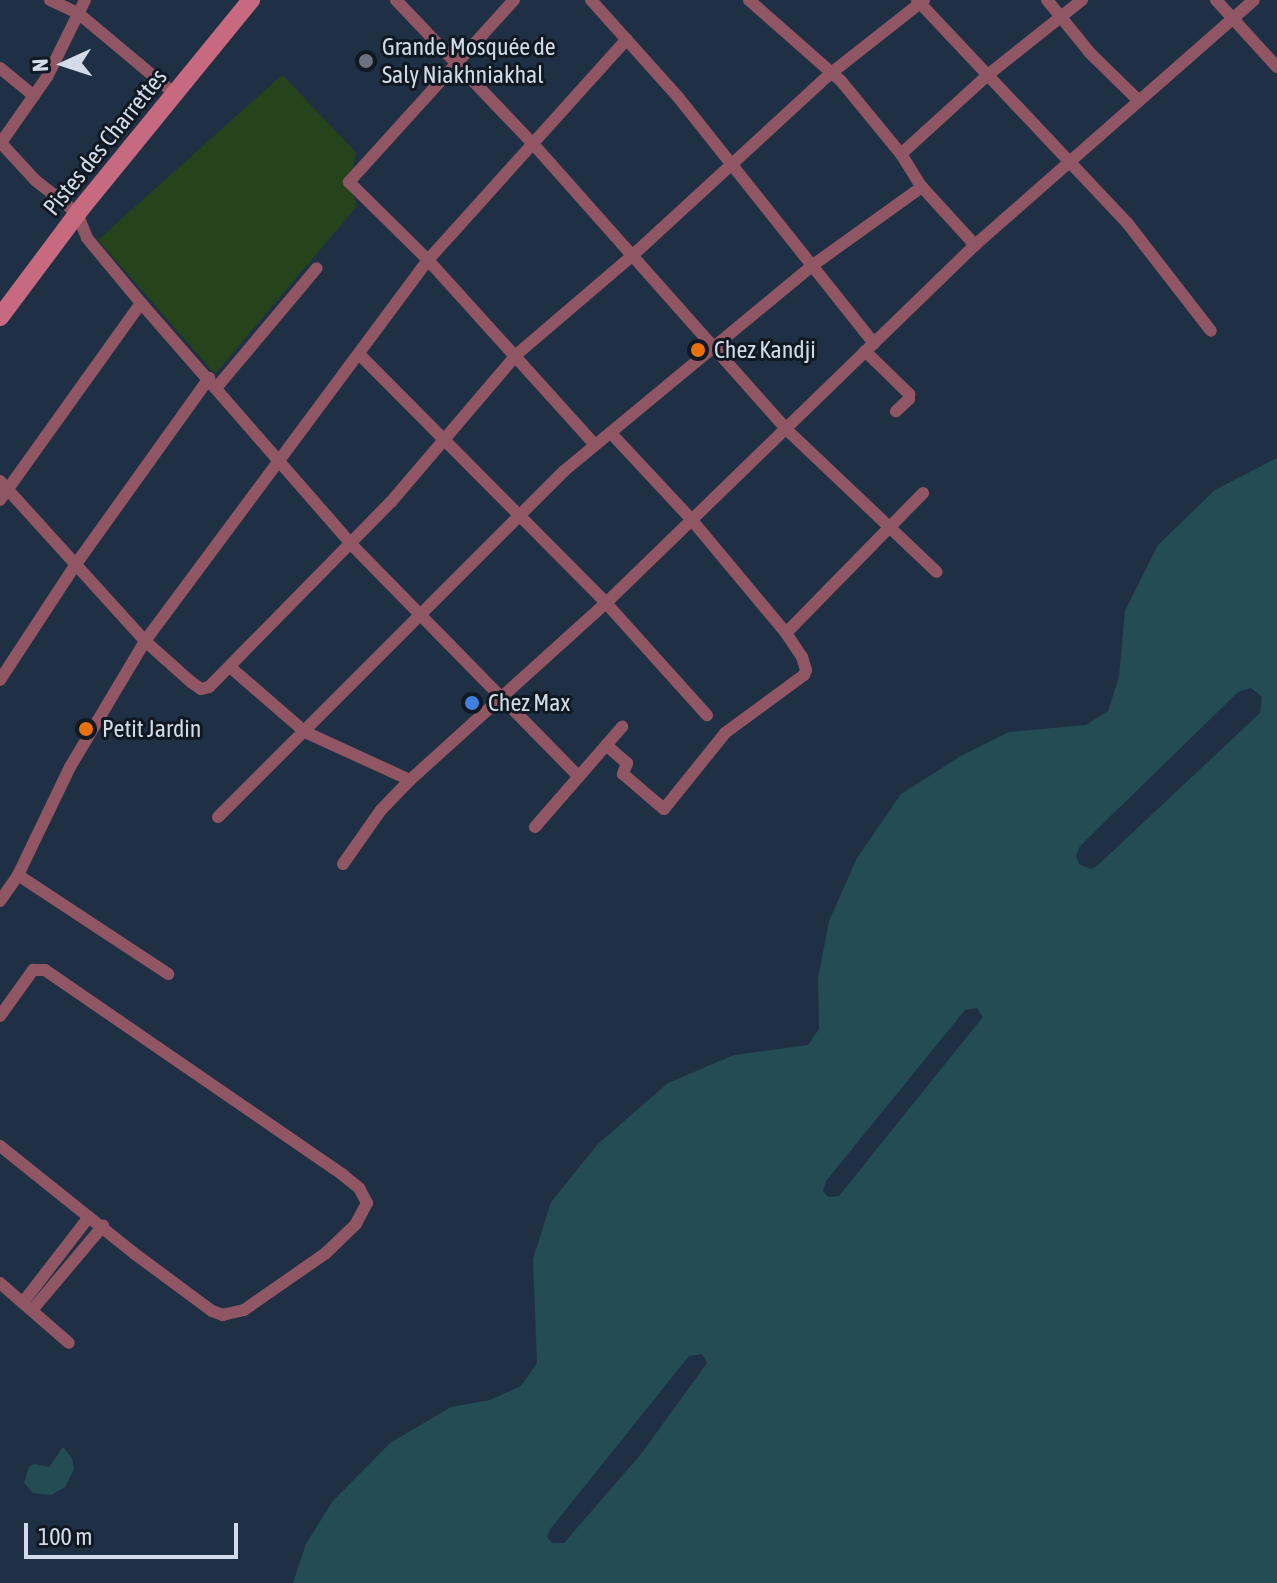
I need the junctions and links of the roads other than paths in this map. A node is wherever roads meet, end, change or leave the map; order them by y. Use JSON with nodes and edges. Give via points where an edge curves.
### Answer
{"nodes":[{"id":1,"x":50,"y":0,"type":"edge"},
{"id":2,"x":85,"y":0,"type":"edge"},
{"id":3,"x":251,"y":0,"type":"edge"},
{"id":4,"x":396,"y":0,"type":"edge"},
{"id":5,"x":514,"y":0,"type":"edge"},
{"id":6,"x":591,"y":0,"type":"edge"},
{"id":7,"x":749,"y":0,"type":"edge"},
{"id":8,"x":1047,"y":0,"type":"edge"},
{"id":9,"x":1082,"y":0,"type":"edge"},
{"id":10,"x":1216,"y":0,"type":"edge"},
{"id":11,"x":1254,"y":0,"type":"edge"},
{"id":12,"x":921,"y":1,"type":"edge"},
{"id":13,"x":78,"y":13,"type":"junction"},
{"id":14,"x":1062,"y":17,"type":"junction"},
{"id":15,"x":1233,"y":19,"type":"junction"},
{"id":16,"x":627,"y":39,"type":"junction"},
{"id":17,"x":459,"y":64,"type":"junction"},
{"id":18,"x":1277,"y":67,"type":"edge"},
{"id":19,"x":0,"y":68,"type":"edge"},
{"id":20,"x":830,"y":74,"type":"junction"},
{"id":21,"x":989,"y":74,"type":"junction"},
{"id":22,"x":175,"y":94,"type":"junction"},
{"id":23,"x":34,"y":96,"type":"junction"},
{"id":24,"x":1138,"y":100,"type":"junction"},
{"id":25,"x":1,"y":144,"type":"edge"},
{"id":26,"x":535,"y":146,"type":"junction"},
{"id":27,"x":901,"y":154,"type":"junction"},
{"id":28,"x":731,"y":162,"type":"junction"},
{"id":29,"x":1067,"y":162,"type":"junction"},
{"id":30,"x":922,"y":187,"type":"junction"},
{"id":31,"x":77,"y":213,"type":"junction"},
{"id":32,"x":975,"y":245,"type":"junction"},
{"id":33,"x":633,"y":255,"type":"junction"},
{"id":34,"x":428,"y":260,"type":"junction"},
{"id":35,"x":813,"y":265,"type":"junction"},
{"id":36,"x":317,"y":268,"type":"dead end"},
{"id":37,"x":141,"y":303,"type":"junction"},
{"id":38,"x":0,"y":317,"type":"edge"},
{"id":39,"x":1211,"y":331,"type":"dead end"},
{"id":40,"x":870,"y":347,"type":"junction"},
{"id":41,"x":713,"y":348,"type":"junction"},
{"id":42,"x":359,"y":354,"type":"junction"},
{"id":43,"x":516,"y":355,"type":"junction"},
{"id":44,"x":213,"y":382,"type":"junction"},
{"id":45,"x":896,"y":411,"type":"dead end"},
{"id":46,"x":785,"y":428,"type":"junction"},
{"id":47,"x":611,"y":433,"type":"junction"},
{"id":48,"x":445,"y":441,"type":"junction"},
{"id":49,"x":595,"y":445,"type":"junction"},
{"id":50,"x":279,"y":459,"type":"junction"},
{"id":51,"x":2,"y":490,"type":"edge"},
{"id":52,"x":923,"y":493,"type":"dead end"},
{"id":53,"x":519,"y":516,"type":"junction"},
{"id":54,"x":692,"y":520,"type":"junction"},
{"id":55,"x":891,"y":526,"type":"junction"},
{"id":56,"x":350,"y":543,"type":"junction"},
{"id":57,"x":76,"y":564,"type":"junction"},
{"id":58,"x":937,"y":572,"type":"dead end"},
{"id":59,"x":606,"y":603,"type":"junction"},
{"id":60,"x":422,"y":614,"type":"junction"},
{"id":61,"x":786,"y":633,"type":"junction"},
{"id":62,"x":145,"y":641,"type":"junction"},
{"id":63,"x":230,"y":667,"type":"junction"},
{"id":64,"x":0,"y":680,"type":"edge"},
{"id":65,"x":502,"y":697,"type":"junction"},
{"id":66,"x":707,"y":715,"type":"dead end"},
{"id":67,"x":622,"y":727,"type":"dead end"},
{"id":68,"x":305,"y":732,"type":"junction"},
{"id":69,"x":606,"y":745,"type":"junction"},
{"id":70,"x":579,"y":777,"type":"junction"},
{"id":71,"x":410,"y":780,"type":"junction"},
{"id":72,"x":218,"y":817,"type":"dead end"},
{"id":73,"x":535,"y":827,"type":"dead end"},
{"id":74,"x":343,"y":864,"type":"dead end"},
{"id":75,"x":18,"y":875,"type":"junction"},
{"id":76,"x":0,"y":901,"type":"edge"},
{"id":77,"x":168,"y":974,"type":"dead end"},
{"id":78,"x":0,"y":1016,"type":"edge"},
{"id":79,"x":0,"y":1146,"type":"edge"},
{"id":80,"x":89,"y":1217,"type":"junction"},
{"id":81,"x":103,"y":1226,"type":"junction"},
{"id":82,"x":0,"y":1283,"type":"edge"},
{"id":83,"x":29,"y":1305,"type":"junction"},
{"id":84,"x":69,"y":1343,"type":"dead end"}],
"edges":[{"from":1,"to":13,"type":"street"},
{"from":2,"to":13,"type":"street"},
{"from":3,"to":22,"type":"main road","name":"Pistes des Charrettes"},
{"from":4,"to":17,"type":"street"},
{"from":5,"to":17,"type":"street"},
{"from":6,"to":16,"type":"street"},
{"from":7,"to":20,"type":"street"},
{"from":8,"to":14,"type":"street"},
{"from":9,"to":14,"type":"street"},
{"from":10,"to":15,"type":"street"},
{"from":11,"to":15,"type":"street"},
{"from":12,"to":20,"type":"street"},
{"from":12,"to":21,"type":"street"},
{"from":13,"to":22,"type":"street"},
{"from":13,"to":23,"type":"street"},
{"from":14,"to":21,"type":"street"},
{"from":14,"to":24,"type":"street"},
{"from":15,"to":18,"type":"street"},
{"from":15,"to":24,"type":"street"},
{"from":16,"to":26,"type":"street"},
{"from":16,"to":28,"type":"street"},
{"from":17,"to":26,"type":"street"},
{"from":17,"to":34,"type":"street","via":[[351,179],[356,192]]},
{"from":19,"to":23,"type":"street"},
{"from":20,"to":27,"type":"street"},
{"from":20,"to":28,"type":"street"},
{"from":21,"to":27,"type":"street"},
{"from":21,"to":29,"type":"street"},
{"from":22,"to":31,"type":"main road","name":"Pistes des Charrettes"},
{"from":23,"to":25,"type":"street"},
{"from":24,"to":29,"type":"street"},
{"from":25,"to":31,"type":"street"},
{"from":26,"to":33,"type":"street"},
{"from":26,"to":34,"type":"street"},
{"from":27,"to":30,"type":"street"},
{"from":28,"to":33,"type":"street"},
{"from":28,"to":35,"type":"street"},
{"from":29,"to":32,"type":"street"},
{"from":29,"to":39,"type":"street","via":[[1128,224]]},
{"from":30,"to":32,"type":"street"},
{"from":30,"to":35,"type":"street"},
{"from":31,"to":37,"type":"street","via":[[87,238]]},
{"from":31,"to":38,"type":"main road","name":"Pistes des Charrettes"},
{"from":32,"to":40,"type":"street"},
{"from":33,"to":41,"type":"street"},
{"from":33,"to":43,"type":"street"},
{"from":34,"to":42,"type":"street"},
{"from":34,"to":43,"type":"street"},
{"from":35,"to":40,"type":"street"},
{"from":35,"to":41,"type":"street"},
{"from":36,"to":44,"type":"street"},
{"from":37,"to":44,"type":"street"},
{"from":37,"to":51,"type":"street"},
{"from":40,"to":45,"type":"street","via":[[909,394]]},
{"from":40,"to":46,"type":"street"},
{"from":41,"to":46,"type":"street"},
{"from":41,"to":47,"type":"street"},
{"from":42,"to":48,"type":"street"},
{"from":42,"to":50,"type":"street"},
{"from":43,"to":48,"type":"street"},
{"from":43,"to":49,"type":"street"},
{"from":44,"to":50,"type":"street"},
{"from":44,"to":57,"type":"street"},
{"from":46,"to":54,"type":"street"},
{"from":46,"to":55,"type":"street"},
{"from":47,"to":49,"type":"street"},
{"from":47,"to":54,"type":"street"},
{"from":48,"to":53,"type":"street"},
{"from":48,"to":56,"type":"street"},
{"from":49,"to":53,"type":"street"},
{"from":50,"to":56,"type":"street"},
{"from":50,"to":62,"type":"street"},
{"from":51,"to":57,"type":"street"},
{"from":52,"to":55,"type":"street"},
{"from":53,"to":59,"type":"street"},
{"from":53,"to":60,"type":"street"},
{"from":54,"to":59,"type":"street"},
{"from":54,"to":61,"type":"street"},
{"from":55,"to":58,"type":"street"},
{"from":55,"to":61,"type":"street"},
{"from":56,"to":60,"type":"street"},
{"from":56,"to":63,"type":"street"},
{"from":57,"to":62,"type":"street"},
{"from":57,"to":64,"type":"street"},
{"from":59,"to":65,"type":"street"},
{"from":59,"to":66,"type":"street"},
{"from":60,"to":65,"type":"street"},
{"from":60,"to":68,"type":"street"},
{"from":61,"to":69,"type":"street","via":[[802,657],[804,675],[725,733],[666,808],[623,774],[627,763]]},
{"from":62,"to":63,"type":"street","via":[[201,689]]},
{"from":62,"to":75,"type":"street","via":[[70,767]]},
{"from":63,"to":68,"type":"street"},
{"from":65,"to":70,"type":"street"},
{"from":65,"to":71,"type":"street"},
{"from":67,"to":69,"type":"street"},
{"from":68,"to":71,"type":"street"},
{"from":68,"to":72,"type":"street"},
{"from":69,"to":70,"type":"street"},
{"from":70,"to":73,"type":"street"},
{"from":71,"to":74,"type":"street"},
{"from":75,"to":76,"type":"street"},
{"from":75,"to":77,"type":"street"},
{"from":78,"to":81,"type":"street","via":[[33,970],[45,970],[343,1175],[366,1197],[356,1224],[326,1253],[244,1310],[223,1315]]},
{"from":79,"to":80,"type":"street"},
{"from":80,"to":81,"type":"street"},
{"from":80,"to":83,"type":"street"},
{"from":81,"to":83,"type":"street"},
{"from":82,"to":83,"type":"street"},
{"from":83,"to":84,"type":"street"}]}
